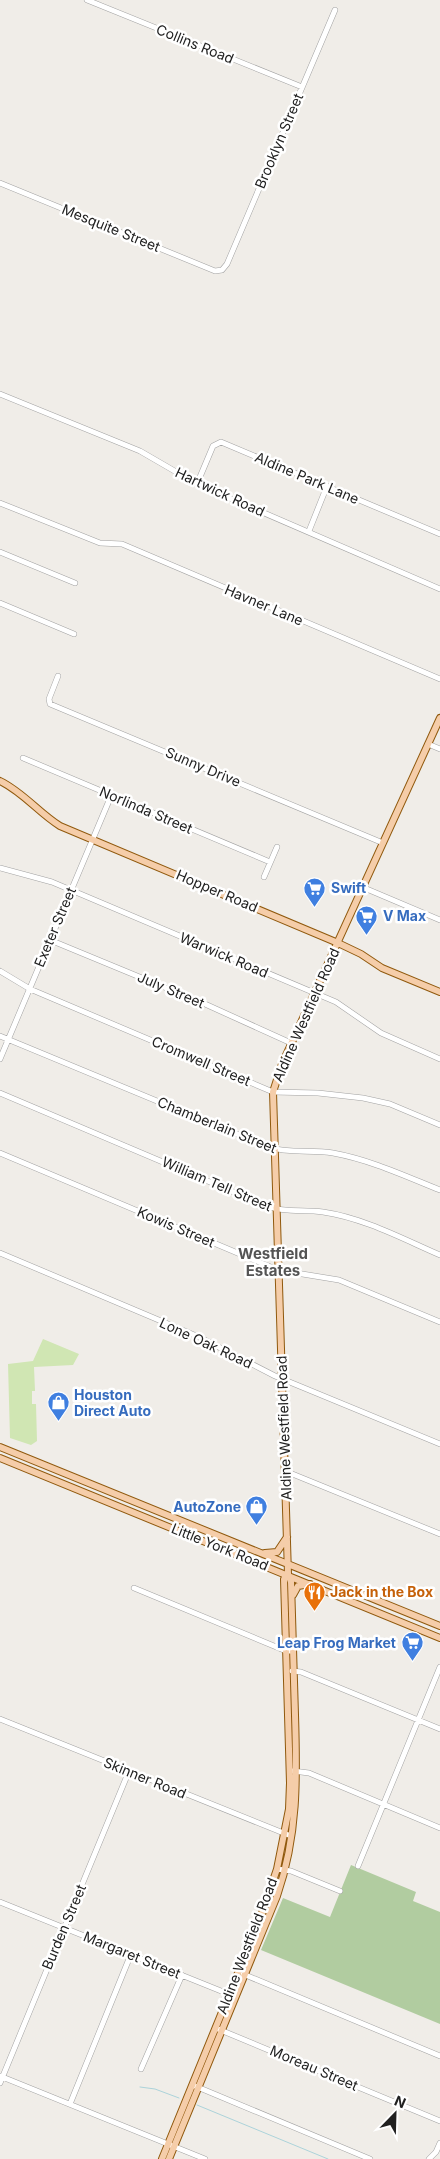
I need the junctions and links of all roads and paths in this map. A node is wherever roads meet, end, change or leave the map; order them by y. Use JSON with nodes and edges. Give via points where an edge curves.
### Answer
{"nodes":[{"id":1,"x":87,"y":0,"type":"edge"},
{"id":2,"x":335,"y":10,"type":"dead end"},
{"id":3,"x":302,"y":87,"type":"junction"},
{"id":4,"x":0,"y":183,"type":"edge"},
{"id":5,"x":222,"y":270,"type":"joint"},
{"id":6,"x":0,"y":394,"type":"edge"},
{"id":7,"x":197,"y":484,"type":"junction"},
{"id":8,"x":327,"y":486,"type":"junction"},
{"id":9,"x":0,"y":503,"type":"edge"},
{"id":10,"x":309,"y":531,"type":"junction"},
{"id":11,"x":440,"y":534,"type":"edge"},
{"id":12,"x":0,"y":552,"type":"edge"},
{"id":13,"x":75,"y":583,"type":"dead end"},
{"id":14,"x":440,"y":589,"type":"edge"},
{"id":15,"x":0,"y":603,"type":"edge"},
{"id":16,"x":74,"y":634,"type":"dead end"},
{"id":17,"x":58,"y":676,"type":"dead end"},
{"id":18,"x":440,"y":679,"type":"edge"},
{"id":19,"x":440,"y":718,"type":"edge"},
{"id":20,"x":428,"y":744,"type":"junction"},
{"id":21,"x":440,"y":750,"type":"edge"},
{"id":22,"x":23,"y":758,"type":"dead end"},
{"id":23,"x":0,"y":781,"type":"edge"},
{"id":24,"x":111,"y":796,"type":"junction"},
{"id":25,"x":92,"y":839,"type":"junction"},
{"id":26,"x":383,"y":843,"type":"junction"},
{"id":27,"x":277,"y":847,"type":"dead end"},
{"id":28,"x":270,"y":862,"type":"junction"},
{"id":29,"x":0,"y":868,"type":"edge"},
{"id":30,"x":264,"y":877,"type":"dead end"},
{"id":31,"x":362,"y":887,"type":"junction"},
{"id":32,"x":71,"y":890,"type":"junction"},
{"id":33,"x":440,"y":920,"type":"edge"},
{"id":34,"x":50,"y":940,"type":"junction"},
{"id":35,"x":338,"y":942,"type":"junction"},
{"id":36,"x":0,"y":971,"type":"edge"},
{"id":37,"x":30,"y":989,"type":"junction"},
{"id":38,"x":440,"y":992,"type":"edge"},
{"id":39,"x":315,"y":993,"type":"junction"},
{"id":40,"x":0,"y":1036,"type":"edge"},
{"id":41,"x":8,"y":1039,"type":"junction"},
{"id":42,"x":292,"y":1043,"type":"junction"},
{"id":43,"x":0,"y":1059,"type":"edge"},
{"id":44,"x":440,"y":1059,"type":"edge"},
{"id":45,"x":273,"y":1092,"type":"junction"},
{"id":46,"x":0,"y":1093,"type":"edge"},
{"id":47,"x":440,"y":1125,"type":"edge"},
{"id":48,"x":274,"y":1149,"type":"junction"},
{"id":49,"x":0,"y":1153,"type":"edge"},
{"id":50,"x":440,"y":1190,"type":"edge"},
{"id":51,"x":276,"y":1209,"type":"junction"},
{"id":52,"x":0,"y":1253,"type":"edge"},
{"id":53,"x":440,"y":1255,"type":"edge"},
{"id":54,"x":278,"y":1270,"type":"junction"},
{"id":55,"x":440,"y":1322,"type":"edge"},
{"id":56,"x":282,"y":1379,"type":"junction"},
{"id":57,"x":440,"y":1444,"type":"edge"},
{"id":58,"x":0,"y":1447,"type":"edge"},
{"id":59,"x":0,"y":1458,"type":"edge"},
{"id":60,"x":285,"y":1471,"type":"junction"},
{"id":61,"x":87,"y":1481,"type":"junction"},
{"id":62,"x":84,"y":1491,"type":"junction"},
{"id":63,"x":440,"y":1534,"type":"edge"},
{"id":64,"x":288,"y":1536,"type":"junction"},
{"id":65,"x":261,"y":1552,"type":"junction"},
{"id":66,"x":288,"y":1563,"type":"junction"},
{"id":67,"x":288,"y":1574,"type":"junction"},
{"id":68,"x":311,"y":1584,"type":"junction"},
{"id":69,"x":134,"y":1588,"type":"dead end"},
{"id":70,"x":292,"y":1598,"type":"junction"},
{"id":71,"x":440,"y":1626,"type":"edge"},
{"id":72,"x":440,"y":1638,"type":"edge"},
{"id":73,"x":290,"y":1651,"type":"junction"},
{"id":74,"x":440,"y":1666,"type":"edge"},
{"id":75,"x":290,"y":1671,"type":"junction"},
{"id":76,"x":0,"y":1719,"type":"edge"},
{"id":77,"x":418,"y":1720,"type":"junction"},
{"id":78,"x":440,"y":1729,"type":"edge"},
{"id":79,"x":129,"y":1771,"type":"junction"},
{"id":80,"x":293,"y":1771,"type":"junction"},
{"id":81,"x":384,"y":1805,"type":"junction"},
{"id":82,"x":440,"y":1828,"type":"edge"},
{"id":83,"x":288,"y":1835,"type":"junction"},
{"id":84,"x":358,"y":1866,"type":"dead end"},
{"id":85,"x":281,"y":1869,"type":"junction"},
{"id":86,"x":340,"y":1891,"type":"dead end"},
{"id":87,"x":0,"y":1902,"type":"edge"},
{"id":88,"x":64,"y":1927,"type":"junction"},
{"id":89,"x":131,"y":1954,"type":"junction"},
{"id":90,"x":242,"y":1973,"type":"junction"},
{"id":91,"x":182,"y":1975,"type":"junction"},
{"id":92,"x":232,"y":1995,"type":"junction"},
{"id":93,"x":219,"y":2029,"type":"junction"},
{"id":94,"x":440,"y":2056,"type":"edge"},
{"id":95,"x":141,"y":2069,"type":"dead end"},
{"id":96,"x":1,"y":2076,"type":"edge"},
{"id":97,"x":0,"y":2083,"type":"edge"},
{"id":98,"x":195,"y":2086,"type":"junction"},
{"id":99,"x":70,"y":2104,"type":"junction"},
{"id":100,"x":440,"y":2121,"type":"edge"},
{"id":101,"x":440,"y":2143,"type":"edge"},
{"id":102,"x":171,"y":2145,"type":"junction"},
{"id":103,"x":162,"y":2159,"type":"edge"},
{"id":104,"x":170,"y":2159,"type":"edge"},
{"id":105,"x":205,"y":2159,"type":"edge"},
{"id":106,"x":370,"y":2159,"type":"edge"},
{"id":107,"x":429,"y":2159,"type":"edge"}],
"edges":[{"from":1,"to":3,"type":"street","name":"Collins Road"},
{"from":2,"to":3,"type":"street","name":"Brooklyn Street"},
{"from":3,"to":5,"type":"street","name":"Brooklyn Street"},
{"from":4,"to":5,"type":"street","name":"Mesquite Street","via":[[215,271]]},
{"from":6,"to":7,"type":"street","name":"Hartwick Road","via":[[140,451]]},
{"from":7,"to":8,"type":"street","name":"Aldine Park Lane","via":[[213,446],[221,442]]},
{"from":7,"to":10,"type":"street","name":"Hartwick Road"},
{"from":8,"to":10,"type":"street"},
{"from":8,"to":11,"type":"street","name":"Aldine Park Lane"},
{"from":9,"to":18,"type":"street","name":"Havner Lane","via":[[88,538],[122,544]]},
{"from":10,"to":14,"type":"street","name":"Hartwick Road"},
{"from":12,"to":13,"type":"street"},
{"from":15,"to":16,"type":"street"},
{"from":17,"to":26,"type":"street","name":"Sunny Drive","via":[[48,699],[50,704]]},
{"from":19,"to":20,"type":"main road","name":"Aldine Westfield Road"},
{"from":20,"to":21,"type":"street"},
{"from":20,"to":26,"type":"main road","name":"Aldine Westfield Road"},
{"from":22,"to":24,"type":"street","name":"Norlinda Street"},
{"from":23,"to":25,"type":"main road","name":"Hopper Road","via":[[27,799],[44,817]]},
{"from":24,"to":25,"type":"street","name":"Exeter Street"},
{"from":24,"to":28,"type":"street","name":"Norlinda Street"},
{"from":25,"to":32,"type":"street","name":"Exeter Street"},
{"from":25,"to":35,"type":"main road","name":"Hopper Road"},
{"from":26,"to":31,"type":"main road","name":"Aldine Westfield Road"},
{"from":27,"to":28,"type":"street"},
{"from":28,"to":30,"type":"street"},
{"from":29,"to":32,"type":"street","name":"Warwick Road"},
{"from":31,"to":33,"type":"street"},
{"from":31,"to":35,"type":"main road","name":"Aldine Westfield Road"},
{"from":32,"to":34,"type":"street","name":"Exeter Street"},
{"from":32,"to":39,"type":"street","name":"Warwick Road"},
{"from":34,"to":37,"type":"street","name":"Exeter Street"},
{"from":34,"to":42,"type":"street","name":"July Street"},
{"from":35,"to":38,"type":"main road","name":"Hopper Road","via":[[382,968]]},
{"from":35,"to":39,"type":"main road","name":"Aldine Westfield Road"},
{"from":36,"to":37,"type":"street","name":"Cromwell Street"},
{"from":37,"to":41,"type":"street","name":"Exeter Street"},
{"from":37,"to":45,"type":"street","name":"Cromwell Street"},
{"from":39,"to":42,"type":"main road","name":"Aldine Westfield Road"},
{"from":39,"to":44,"type":"street","name":"Warwick Road","via":[[336,1002],[381,1033]]},
{"from":40,"to":41,"type":"street","name":"Chamberlain Street"},
{"from":41,"to":43,"type":"street","name":"Exeter Street"},
{"from":41,"to":48,"type":"street","name":"Chamberlain Street"},
{"from":42,"to":45,"type":"main road","name":"Aldine Westfield Road"},
{"from":45,"to":47,"type":"street","name":"Cromwell Street","via":[[363,1098],[390,1104]]},
{"from":45,"to":48,"type":"main road","name":"Aldine Westfield Road"},
{"from":46,"to":51,"type":"street","name":"William Tell Street"},
{"from":48,"to":50,"type":"street","name":"Chamberlain Street","via":[[332,1152],[381,1165]]},
{"from":48,"to":51,"type":"main road","name":"Aldine Westfield Road"},
{"from":49,"to":54,"type":"street","name":"Kowis Street"},
{"from":51,"to":53,"type":"street","name":"William Tell Street","via":[[323,1212],[361,1222]]},
{"from":51,"to":54,"type":"main road","name":"Aldine Westfield Road"},
{"from":52,"to":56,"type":"street","name":"Lone Oak Road","via":[[193,1335]]},
{"from":54,"to":55,"type":"street","name":"Kowis Street","via":[[339,1280]]},
{"from":54,"to":56,"type":"main road","name":"Aldine Westfield Road"},
{"from":56,"to":57,"type":"street","name":"Lone Oak Road"},
{"from":56,"to":60,"type":"main road","name":"Aldine Westfield Road"},
{"from":58,"to":61,"type":"main road","name":"Little York Road"},
{"from":59,"to":62,"type":"main road","name":"Little York Road"},
{"from":60,"to":63,"type":"street"},
{"from":60,"to":64,"type":"main road","name":"Aldine Westfield Road"},
{"from":61,"to":62,"type":"main road"},
{"from":61,"to":65,"type":"main road","name":"Little York Road"},
{"from":62,"to":67,"type":"main road","name":"Little York Road"},
{"from":64,"to":65,"type":"main road","via":[[277,1552]]},
{"from":64,"to":66,"type":"main road","name":"Aldine Westfield Road"},
{"from":65,"to":66,"type":"main road","name":"Little York Road"},
{"from":66,"to":67,"type":"main road","name":"Aldine Westfield Road"},
{"from":66,"to":71,"type":"main road","name":"Little York Road"},
{"from":67,"to":68,"type":"main road","name":"Little York Road"},
{"from":67,"to":70,"type":"main road","name":"Aldine Westfield Road"},
{"from":67,"to":73,"type":"main road","name":"Aldine Westfield Road","via":[[284,1579]]},
{"from":68,"to":70,"type":"main road","via":[[298,1586]]},
{"from":68,"to":72,"type":"main road","name":"Little York Road"},
{"from":69,"to":73,"type":"street"},
{"from":70,"to":73,"type":"main road","name":"Aldine Westfield Road"},
{"from":73,"to":75,"type":"main road","name":"Aldine Westfield Road"},
{"from":74,"to":77,"type":"street"},
{"from":75,"to":77,"type":"street","via":[[301,1672]]},
{"from":75,"to":80,"type":"main road","name":"Aldine Westfield Road"},
{"from":76,"to":79,"type":"street","name":"Skinner Road"},
{"from":77,"to":78,"type":"street"},
{"from":77,"to":81,"type":"street"},
{"from":79,"to":83,"type":"street","name":"Skinner Road"},
{"from":79,"to":88,"type":"street","name":"Burden Street"},
{"from":80,"to":81,"type":"street","via":[[309,1773]]},
{"from":80,"to":83,"type":"main road","name":"Aldine Westfield Road"},
{"from":81,"to":82,"type":"street"},
{"from":81,"to":84,"type":"street"},
{"from":83,"to":85,"type":"main road","name":"Aldine Westfield Road"},
{"from":85,"to":86,"type":"street"},
{"from":85,"to":90,"type":"main road","name":"Aldine Westfield Road"},
{"from":87,"to":88,"type":"street","name":"Margaret Street"},
{"from":88,"to":89,"type":"street","name":"Margaret Street"},
{"from":88,"to":96,"type":"street","name":"Burden Street"},
{"from":89,"to":91,"type":"street","name":"Margaret Street"},
{"from":89,"to":99,"type":"street"},
{"from":90,"to":92,"type":"main road","name":"Aldine Westfield Road"},
{"from":90,"to":94,"type":"street"},
{"from":91,"to":92,"type":"street","name":"Margaret Street"},
{"from":91,"to":95,"type":"street"},
{"from":92,"to":93,"type":"main road","name":"Aldine Westfield Road"},
{"from":93,"to":98,"type":"main road","name":"Aldine Westfield Road"},
{"from":93,"to":100,"type":"street","name":"Moreau Street"},
{"from":96,"to":97,"type":"street","name":"Burden Street"},
{"from":96,"to":99,"type":"street"},
{"from":98,"to":102,"type":"main road","name":"Aldine Westfield Road"},
{"from":98,"to":106,"type":"street"},
{"from":99,"to":102,"type":"street"},
{"from":101,"to":107,"type":"street"},
{"from":102,"to":103,"type":"main road","name":"Aldine Westfield Road"},
{"from":102,"to":104,"type":"main road","name":"Aldine Westfield Road"},
{"from":102,"to":105,"type":"street"}]}
